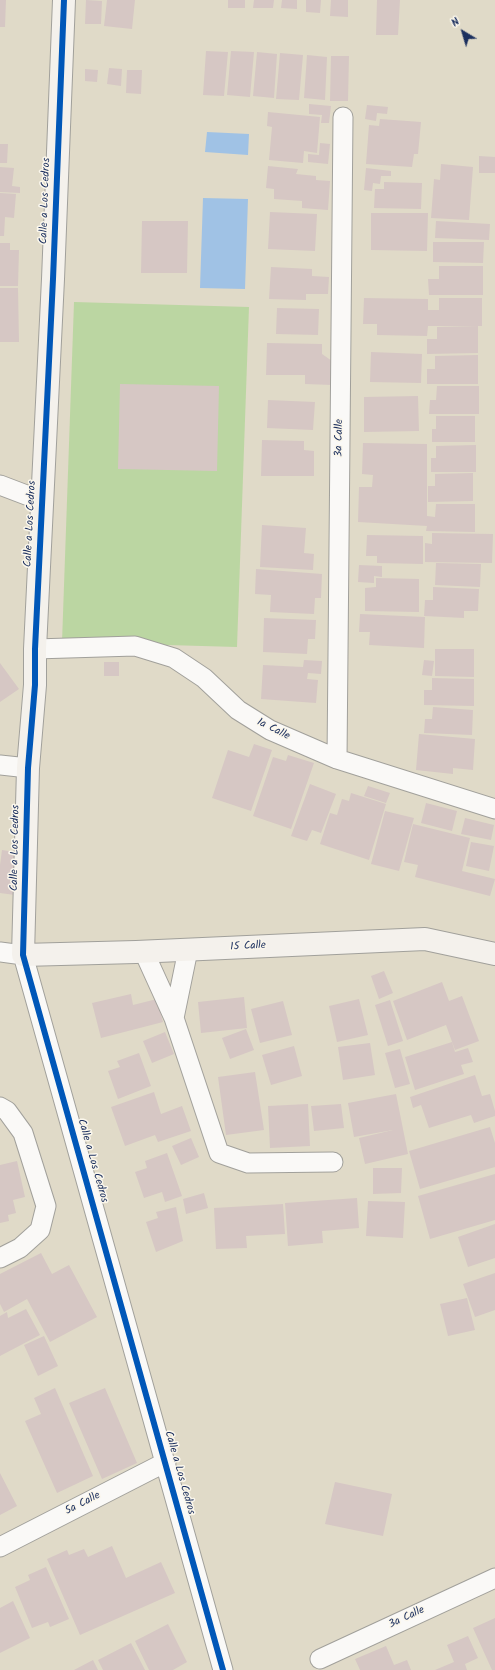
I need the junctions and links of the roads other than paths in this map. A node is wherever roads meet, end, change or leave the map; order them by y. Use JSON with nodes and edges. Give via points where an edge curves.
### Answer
{"nodes":[{"id":1,"x":64,"y":0,"type":"edge"},
{"id":2,"x":343,"y":117,"type":"dead end"},
{"id":3,"x":0,"y":485,"type":"edge"},
{"id":4,"x":42,"y":501,"type":"junction"},
{"id":5,"x":35,"y":649,"type":"junction"},
{"id":6,"x":337,"y":759,"type":"junction"},
{"id":7,"x":2,"y":766,"type":"edge"},
{"id":8,"x":28,"y":768,"type":"junction"},
{"id":9,"x":495,"y":809,"type":"edge"},
{"id":10,"x":188,"y":950,"type":"junction"},
{"id":11,"x":0,"y":952,"type":"edge"},
{"id":12,"x":144,"y":952,"type":"junction"},
{"id":13,"x":495,"y":954,"type":"edge"},
{"id":14,"x":23,"y":955,"type":"junction"},
{"id":15,"x":495,"y":957,"type":"edge"},
{"id":16,"x":174,"y":1018,"type":"junction"},
{"id":17,"x":0,"y":1107,"type":"edge"},
{"id":18,"x":333,"y":1162,"type":"dead end"},
{"id":19,"x":0,"y":1258,"type":"edge"},
{"id":20,"x":166,"y":1462,"type":"junction"},
{"id":21,"x":0,"y":1547,"type":"edge"},
{"id":22,"x":495,"y":1578,"type":"edge"},
{"id":23,"x":320,"y":1659,"type":"dead end"},
{"id":24,"x":223,"y":1670,"type":"edge"}],
"edges":[{"from":1,"to":4,"type":"street","name":"Calle a Los Cedros"},
{"from":2,"to":6,"type":"street","name":"3a Calle"},
{"from":3,"to":4,"type":"street"},
{"from":4,"to":5,"type":"street","name":"Calle a Los Cedros"},
{"from":5,"to":6,"type":"street","name":"1a Calle","via":[[135,646],[174,658],[204,678],[238,710],[270,730]]},
{"from":5,"to":8,"type":"street","name":"Calle a Los Cedros","via":[[36,685]]},
{"from":6,"to":9,"type":"street","name":"1a Calle"},
{"from":7,"to":8,"type":"street"},
{"from":8,"to":14,"type":"street","name":"Calle a Los Cedros"},
{"from":10,"to":12,"type":"street","name":"15 Calle"},
{"from":10,"to":13,"type":"street","name":"15 Calle","via":[[425,939]]},
{"from":10,"to":16,"type":"street"},
{"from":11,"to":14,"type":"street","name":"15 Calle"},
{"from":12,"to":14,"type":"street","name":"15 Calle"},
{"from":12,"to":16,"type":"street"},
{"from":13,"to":15,"type":"street"},
{"from":14,"to":20,"type":"street","name":"Calle a Los Cedros"},
{"from":16,"to":18,"type":"street","via":[[219,1153],[248,1163]]},
{"from":17,"to":19,"type":"street","via":[[7,1111],[23,1133],[46,1206],[40,1230],[20,1248]]},
{"from":20,"to":21,"type":"street","name":"5a Calle"},
{"from":20,"to":24,"type":"street","name":"Calle a Los Cedros"},
{"from":22,"to":23,"type":"street","name":"3a Calle"}]}
